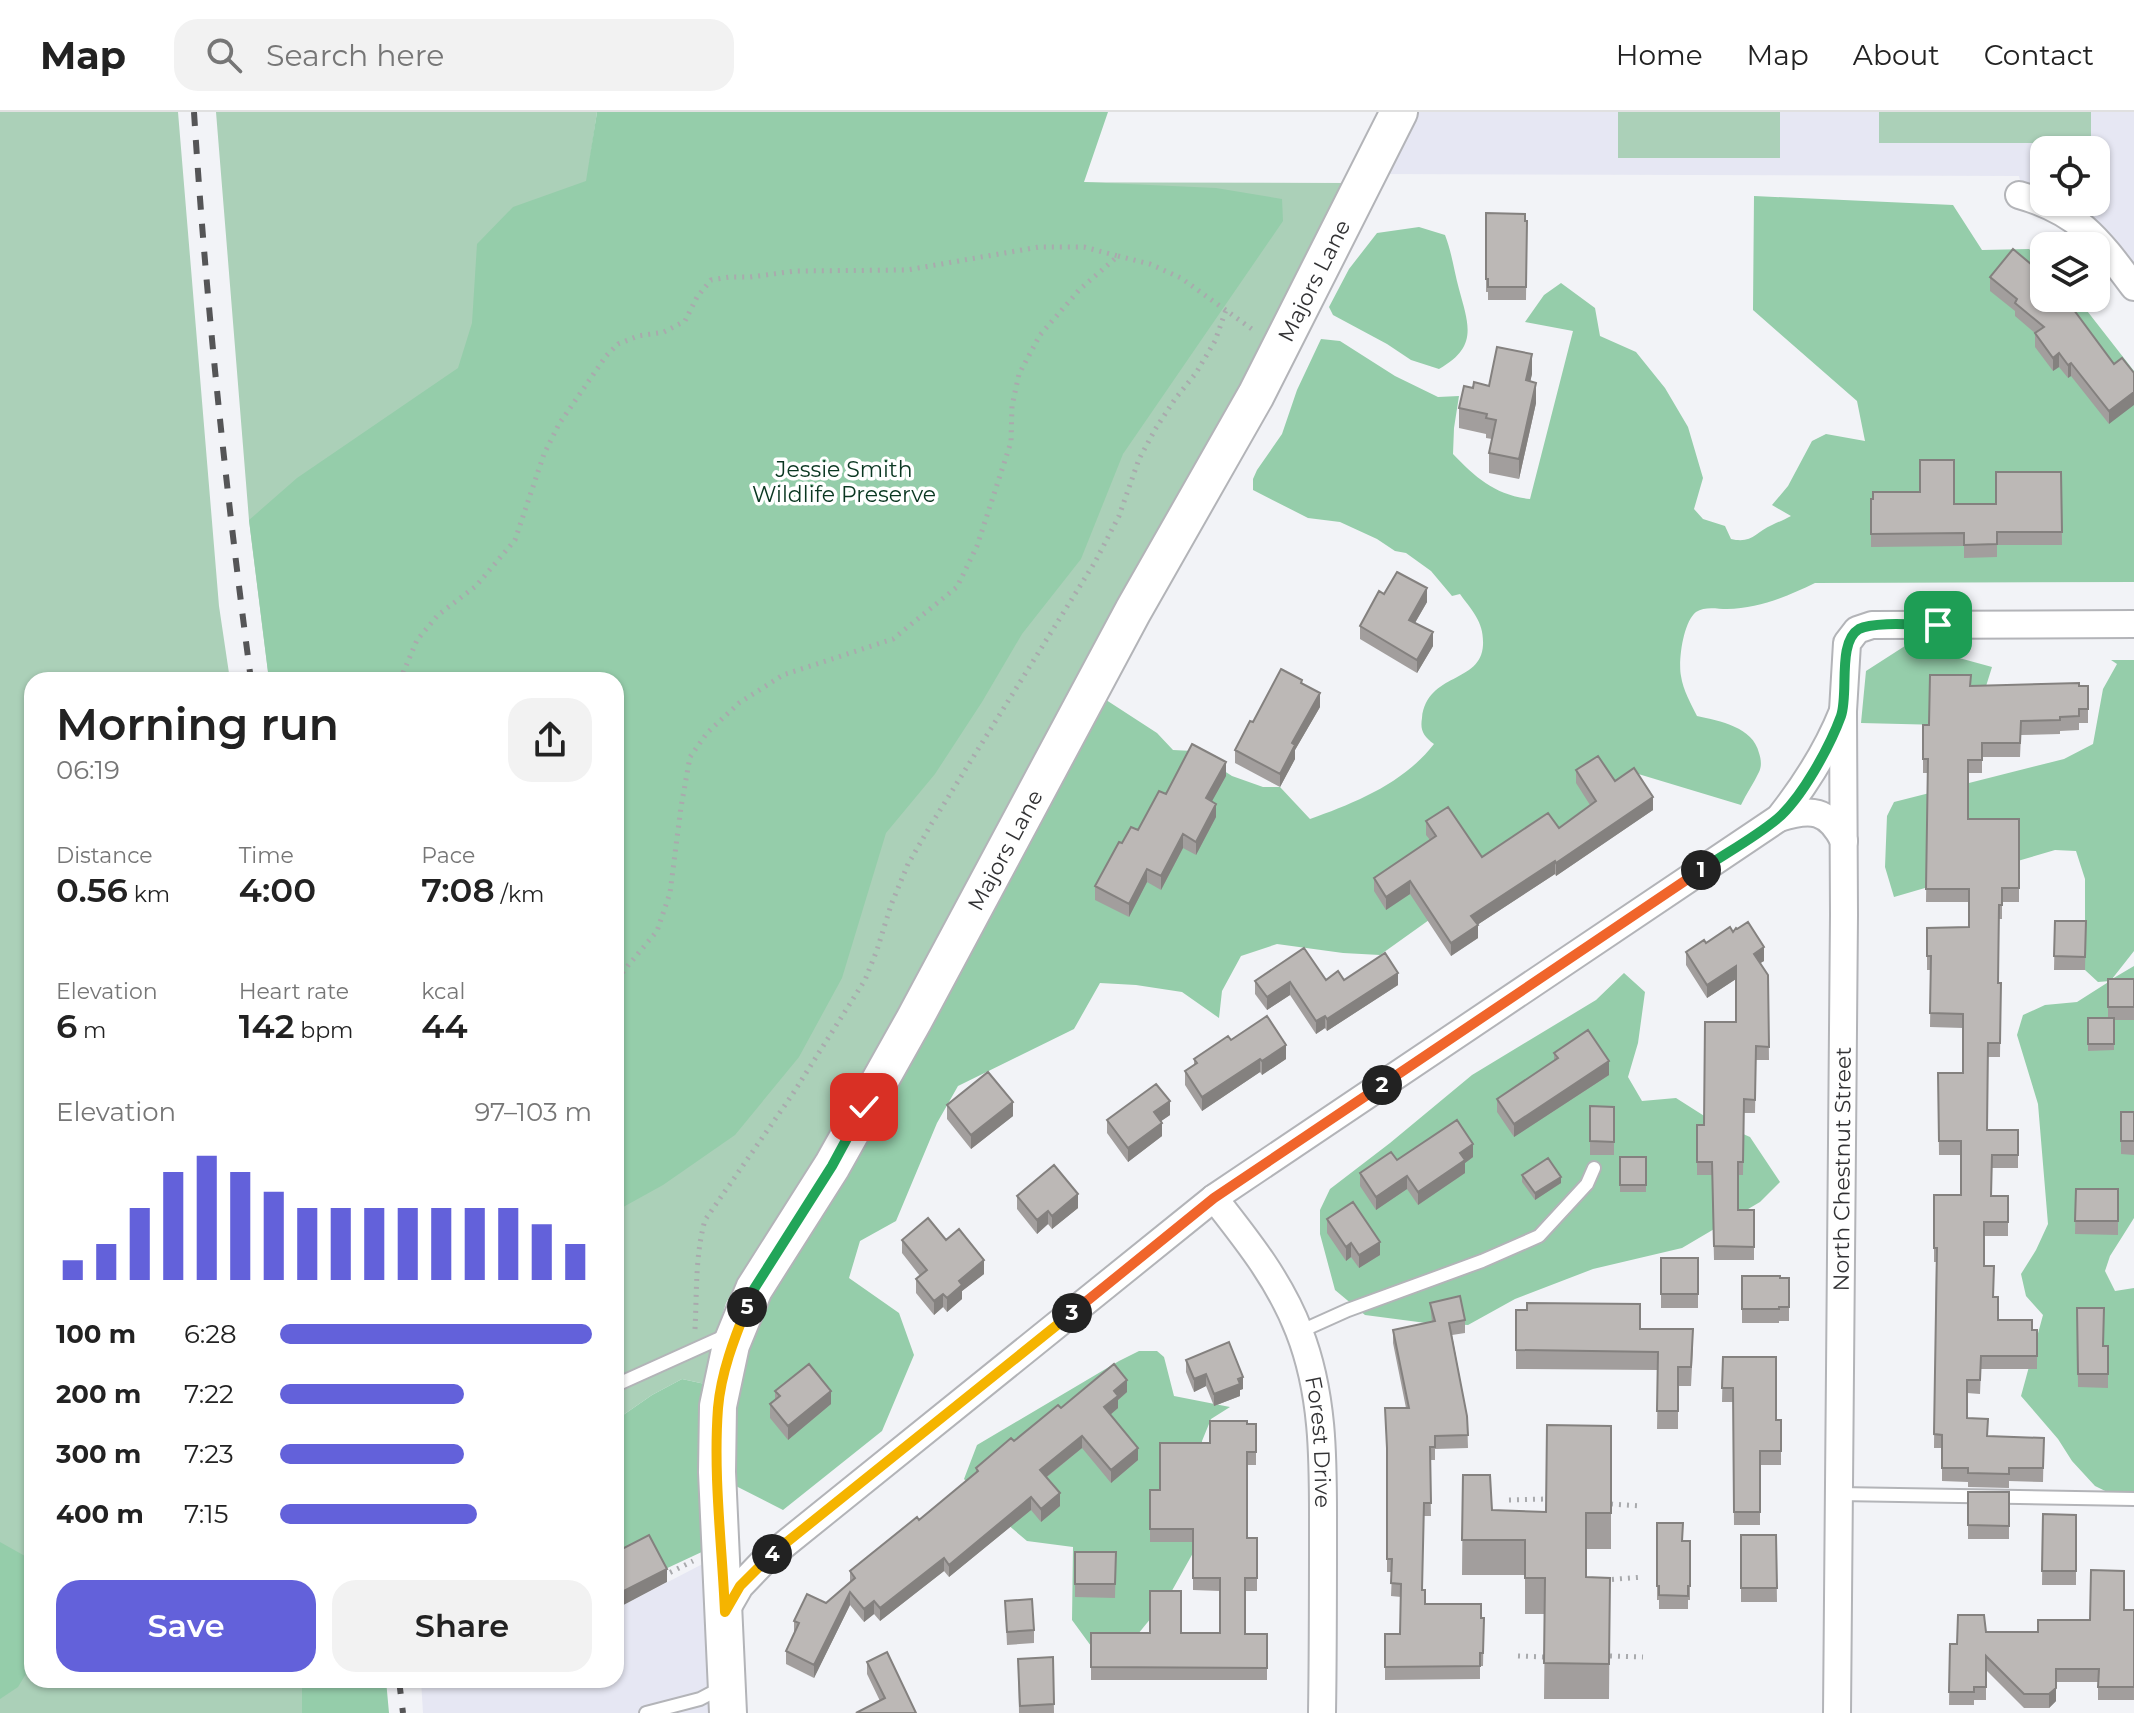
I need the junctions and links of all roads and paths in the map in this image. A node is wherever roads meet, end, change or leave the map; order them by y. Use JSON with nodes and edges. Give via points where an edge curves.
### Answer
{"nodes":[{"id":1,"x":1399,"y":112,"type":"edge"},
{"id":2,"x":2019,"y":195,"type":"dead end"},
{"id":3,"x":1118,"y":256,"type":"junction"},
{"id":4,"x":2134,"y":287,"type":"edge"},
{"id":5,"x":1226,"y":310,"type":"junction"},
{"id":6,"x":1257,"y":332,"type":"dead end"},
{"id":7,"x":2134,"y":624,"type":"edge"},
{"id":8,"x":403,"y":672,"type":"edge"},
{"id":9,"x":1843,"y":711,"type":"junction"},
{"id":10,"x":1779,"y":818,"type":"junction"},
{"id":11,"x":1844,"y":841,"type":"junction"},
{"id":12,"x":624,"y":970,"type":"edge"},
{"id":13,"x":1594,"y":1168,"type":"dead end"},
{"id":14,"x":1214,"y":1198,"type":"junction"},
{"id":15,"x":695,"y":1326,"type":"dead end"},
{"id":16,"x":737,"y":1330,"type":"junction"},
{"id":17,"x":1299,"y":1332,"type":"junction"},
{"id":18,"x":624,"y":1381,"type":"edge"},
{"id":19,"x":1839,"y":1494,"type":"junction"},
{"id":20,"x":1546,"y":1499,"type":"edge"},
{"id":21,"x":2134,"y":1499,"type":"edge"},
{"id":22,"x":1509,"y":1500,"type":"dead end"},
{"id":23,"x":1611,"y":1504,"type":"edge"},
{"id":24,"x":1642,"y":1506,"type":"dead end"},
{"id":25,"x":694,"y":1561,"type":"dead end"},
{"id":26,"x":663,"y":1576,"type":"edge"},
{"id":27,"x":1643,"y":1577,"type":"dead end"},
{"id":28,"x":1600,"y":1580,"type":"edge"},
{"id":29,"x":725,"y":1612,"type":"junction"},
{"id":30,"x":1518,"y":1656,"type":"dead end"},
{"id":31,"x":1610,"y":1656,"type":"edge"},
{"id":32,"x":1545,"y":1657,"type":"edge"},
{"id":33,"x":1643,"y":1657,"type":"dead end"},
{"id":34,"x":728,"y":1699,"type":"edge"},
{"id":35,"x":646,"y":1713,"type":"edge"},
{"id":36,"x":1322,"y":1713,"type":"edge"},
{"id":37,"x":1837,"y":1713,"type":"edge"}],
"edges":[{"from":1,"to":16,"type":"street","name":"Majors Lane","via":[[1256,395],[1133,611],[914,1020],[832,1166],[754,1289]]},
{"from":2,"to":4,"type":"street","via":[[2065,213],[2086,228]]},
{"from":3,"to":5,"type":"path","via":[[1181,278]]},
{"from":3,"to":8,"type":"path","via":[[1084,247],[1039,247],[907,270],[796,271],[711,280],[685,321],[618,344],[606,356],[544,454],[515,540],[476,586],[438,615],[417,640]]},
{"from":3,"to":12,"type":"path","via":[[1040,335],[1019,374],[1011,442],[977,546],[957,587],[893,639],[783,675],[739,703],[690,757],[670,893],[657,931]]},
{"from":5,"to":6,"type":"path"},
{"from":5,"to":15,"type":"path","via":[[1215,341],[1139,459],[1095,562],[908,864],[865,980],[705,1220]]},
{"from":7,"to":9,"type":"street","name":"North Chestnut Street","via":[[1872,625],[1857,630],[1847,643]]},
{"from":9,"to":10,"type":"street","via":[[1813,774]]},
{"from":9,"to":11,"type":"street","name":"North Chestnut Street"},
{"from":10,"to":11,"type":"street","via":[[1797,812],[1826,817]]},
{"from":10,"to":14,"type":"street"},
{"from":11,"to":19,"type":"street","name":"North Chestnut Street"},
{"from":13,"to":17,"type":"lane","via":[[1587,1184],[1539,1236]]},
{"from":14,"to":17,"type":"street","name":"Forest Drive","via":[[1270,1272]]},
{"from":14,"to":29,"type":"street","via":[[764,1561]]},
{"from":16,"to":18,"type":"lane"},
{"from":16,"to":29,"type":"street","name":"Majors Lane","via":[[718,1406]]},
{"from":17,"to":36,"type":"street","name":"Forest Drive","via":[[1319,1406],[1323,1445]]},
{"from":19,"to":21,"type":"lane"},
{"from":19,"to":37,"type":"street","name":"North Chestnut Street"},
{"from":20,"to":22,"type":"path"},
{"from":23,"to":24,"type":"path"},
{"from":25,"to":26,"type":"path"},
{"from":27,"to":28,"type":"path"},
{"from":29,"to":34,"type":"street","name":"Majors Lane"},
{"from":30,"to":32,"type":"path"},
{"from":31,"to":33,"type":"path"},
{"from":34,"to":35,"type":"lane","via":[[700,1699]]}]}
